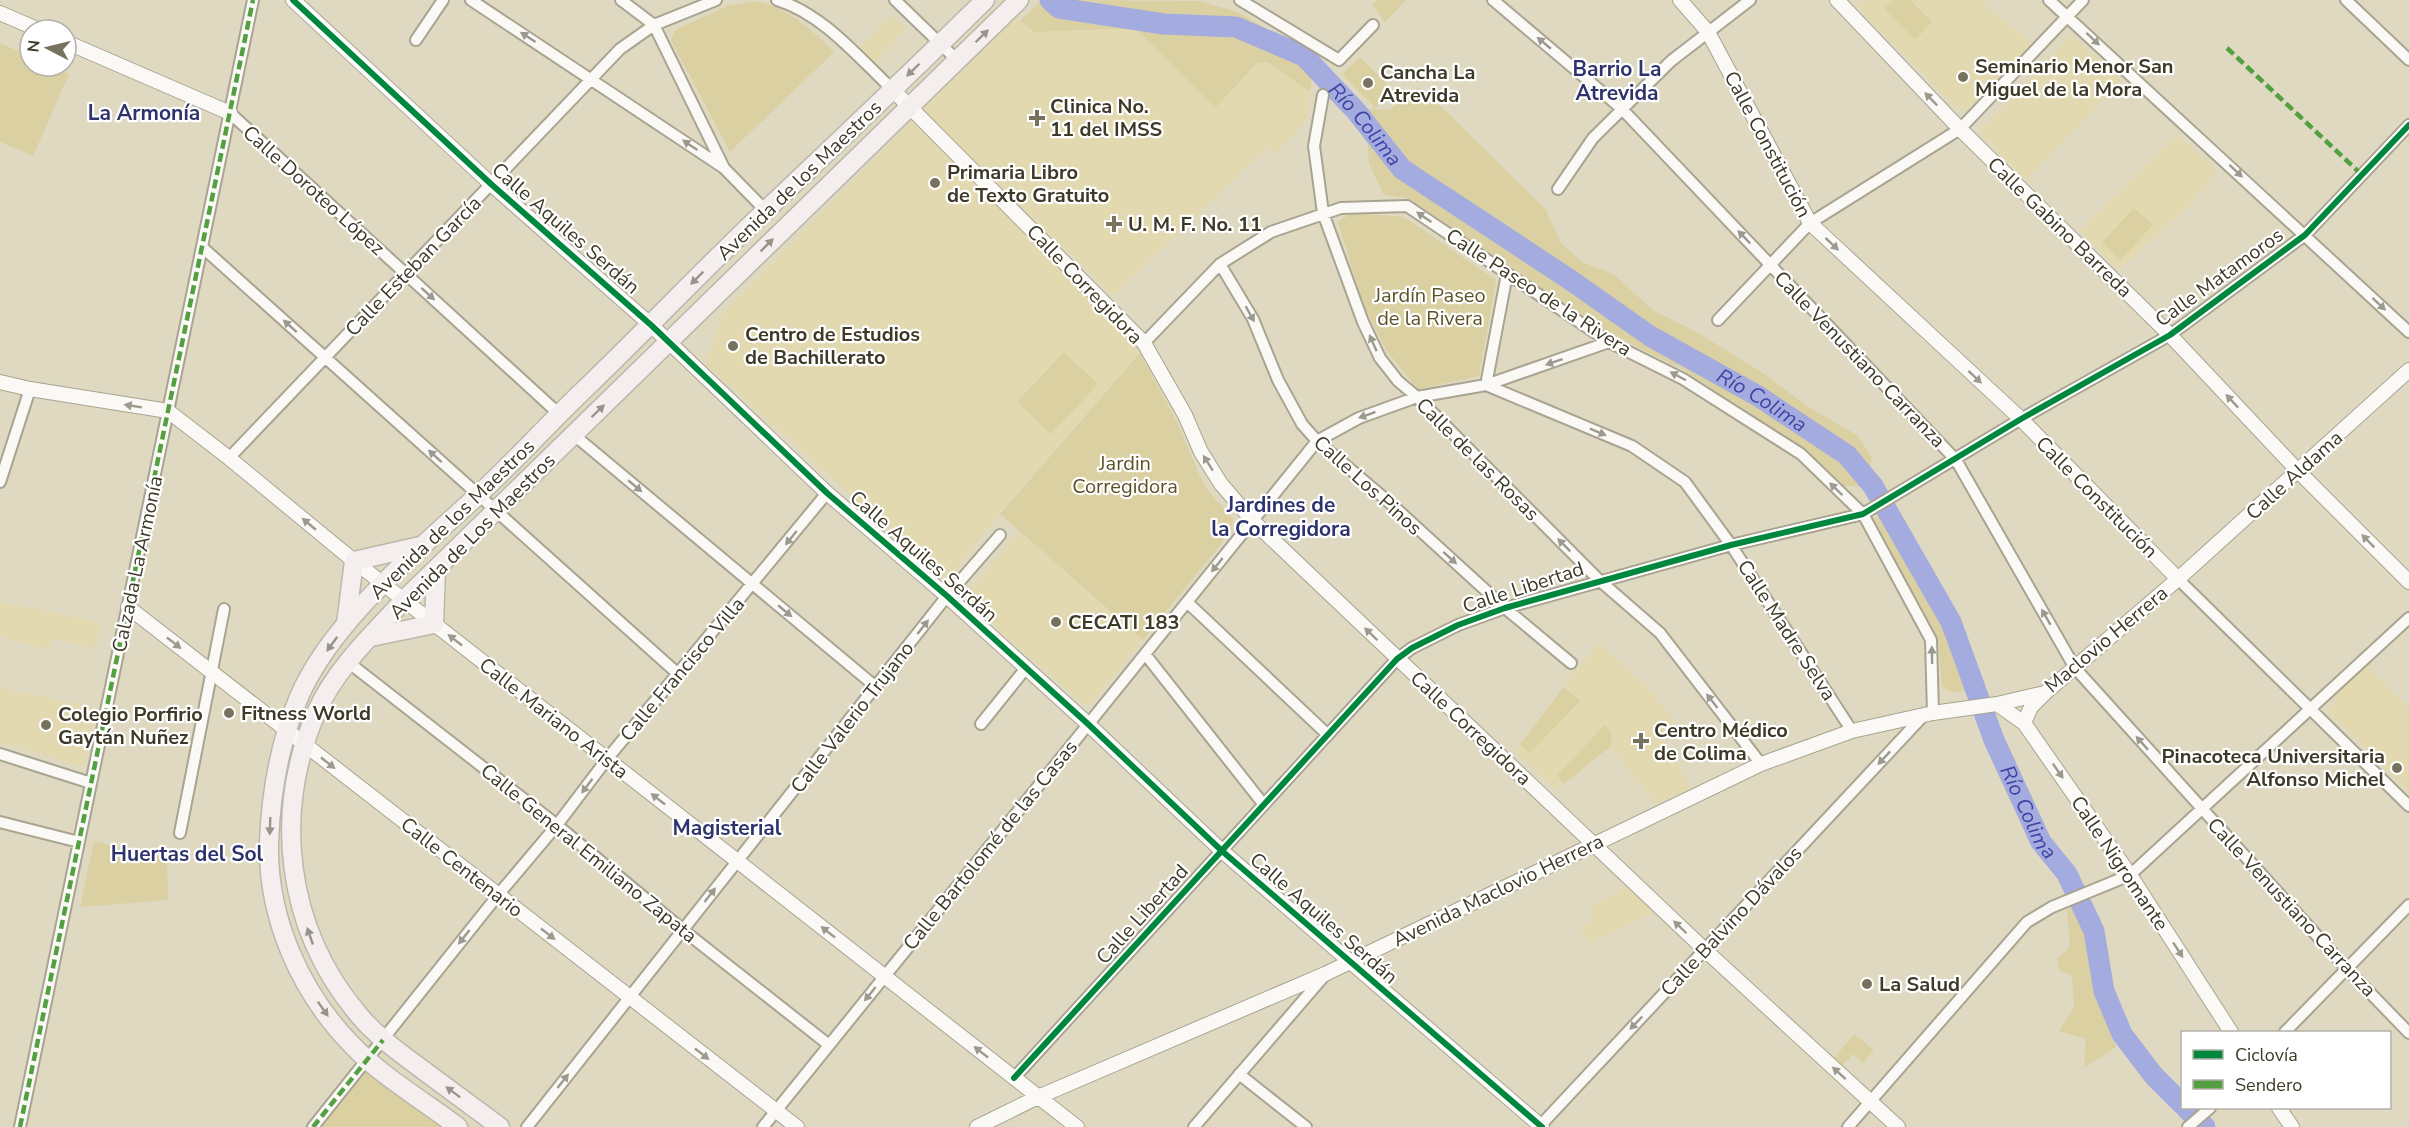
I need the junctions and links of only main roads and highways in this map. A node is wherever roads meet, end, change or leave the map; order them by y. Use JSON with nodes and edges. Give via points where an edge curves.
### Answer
{"nodes":[{"id":1,"x":985,"y":0,"type":"edge"},
{"id":2,"x":1019,"y":0,"type":"edge"},
{"id":3,"x":420,"y":546,"type":"junction"},
{"id":4,"x":436,"y":570,"type":"junction"},
{"id":5,"x":346,"y":624,"type":"junction"},
{"id":6,"x":371,"y":637,"type":"junction"},
{"id":7,"x":458,"y":1127,"type":"edge"},
{"id":8,"x":500,"y":1127,"type":"edge"}],
"edges":[{"from":1,"to":3,"type":"main road","name":"Avenida de los Maestros","one_way":true,"via":[[478,495]]},
{"from":4,"to":2,"type":"main road","name":"Avenida de Los Maestros","one_way":true},
{"from":3,"to":5,"type":"main road","name":"Avenida de los Maestros"},
{"from":3,"to":5,"type":"main road","via":[[354,561]]},
{"from":4,"to":6,"type":"main road","name":"Avenida de Los Maestros"},
{"from":4,"to":6,"type":"main road","via":[[434,624]]},
{"from":5,"to":7,"type":"main road","name":"Avenida de los Maestros","one_way":true,"via":[[300,693],[286,731],[271,794],[269,859],[273,896],[298,970],[322,1010],[367,1059]]},
{"from":8,"to":6,"type":"main road","name":"Avenida de Los Maestros","one_way":true,"via":[[383,1040],[358,1015],[314,948],[298,901],[291,862],[291,823],[305,745],[318,710],[348,662]]}]}
